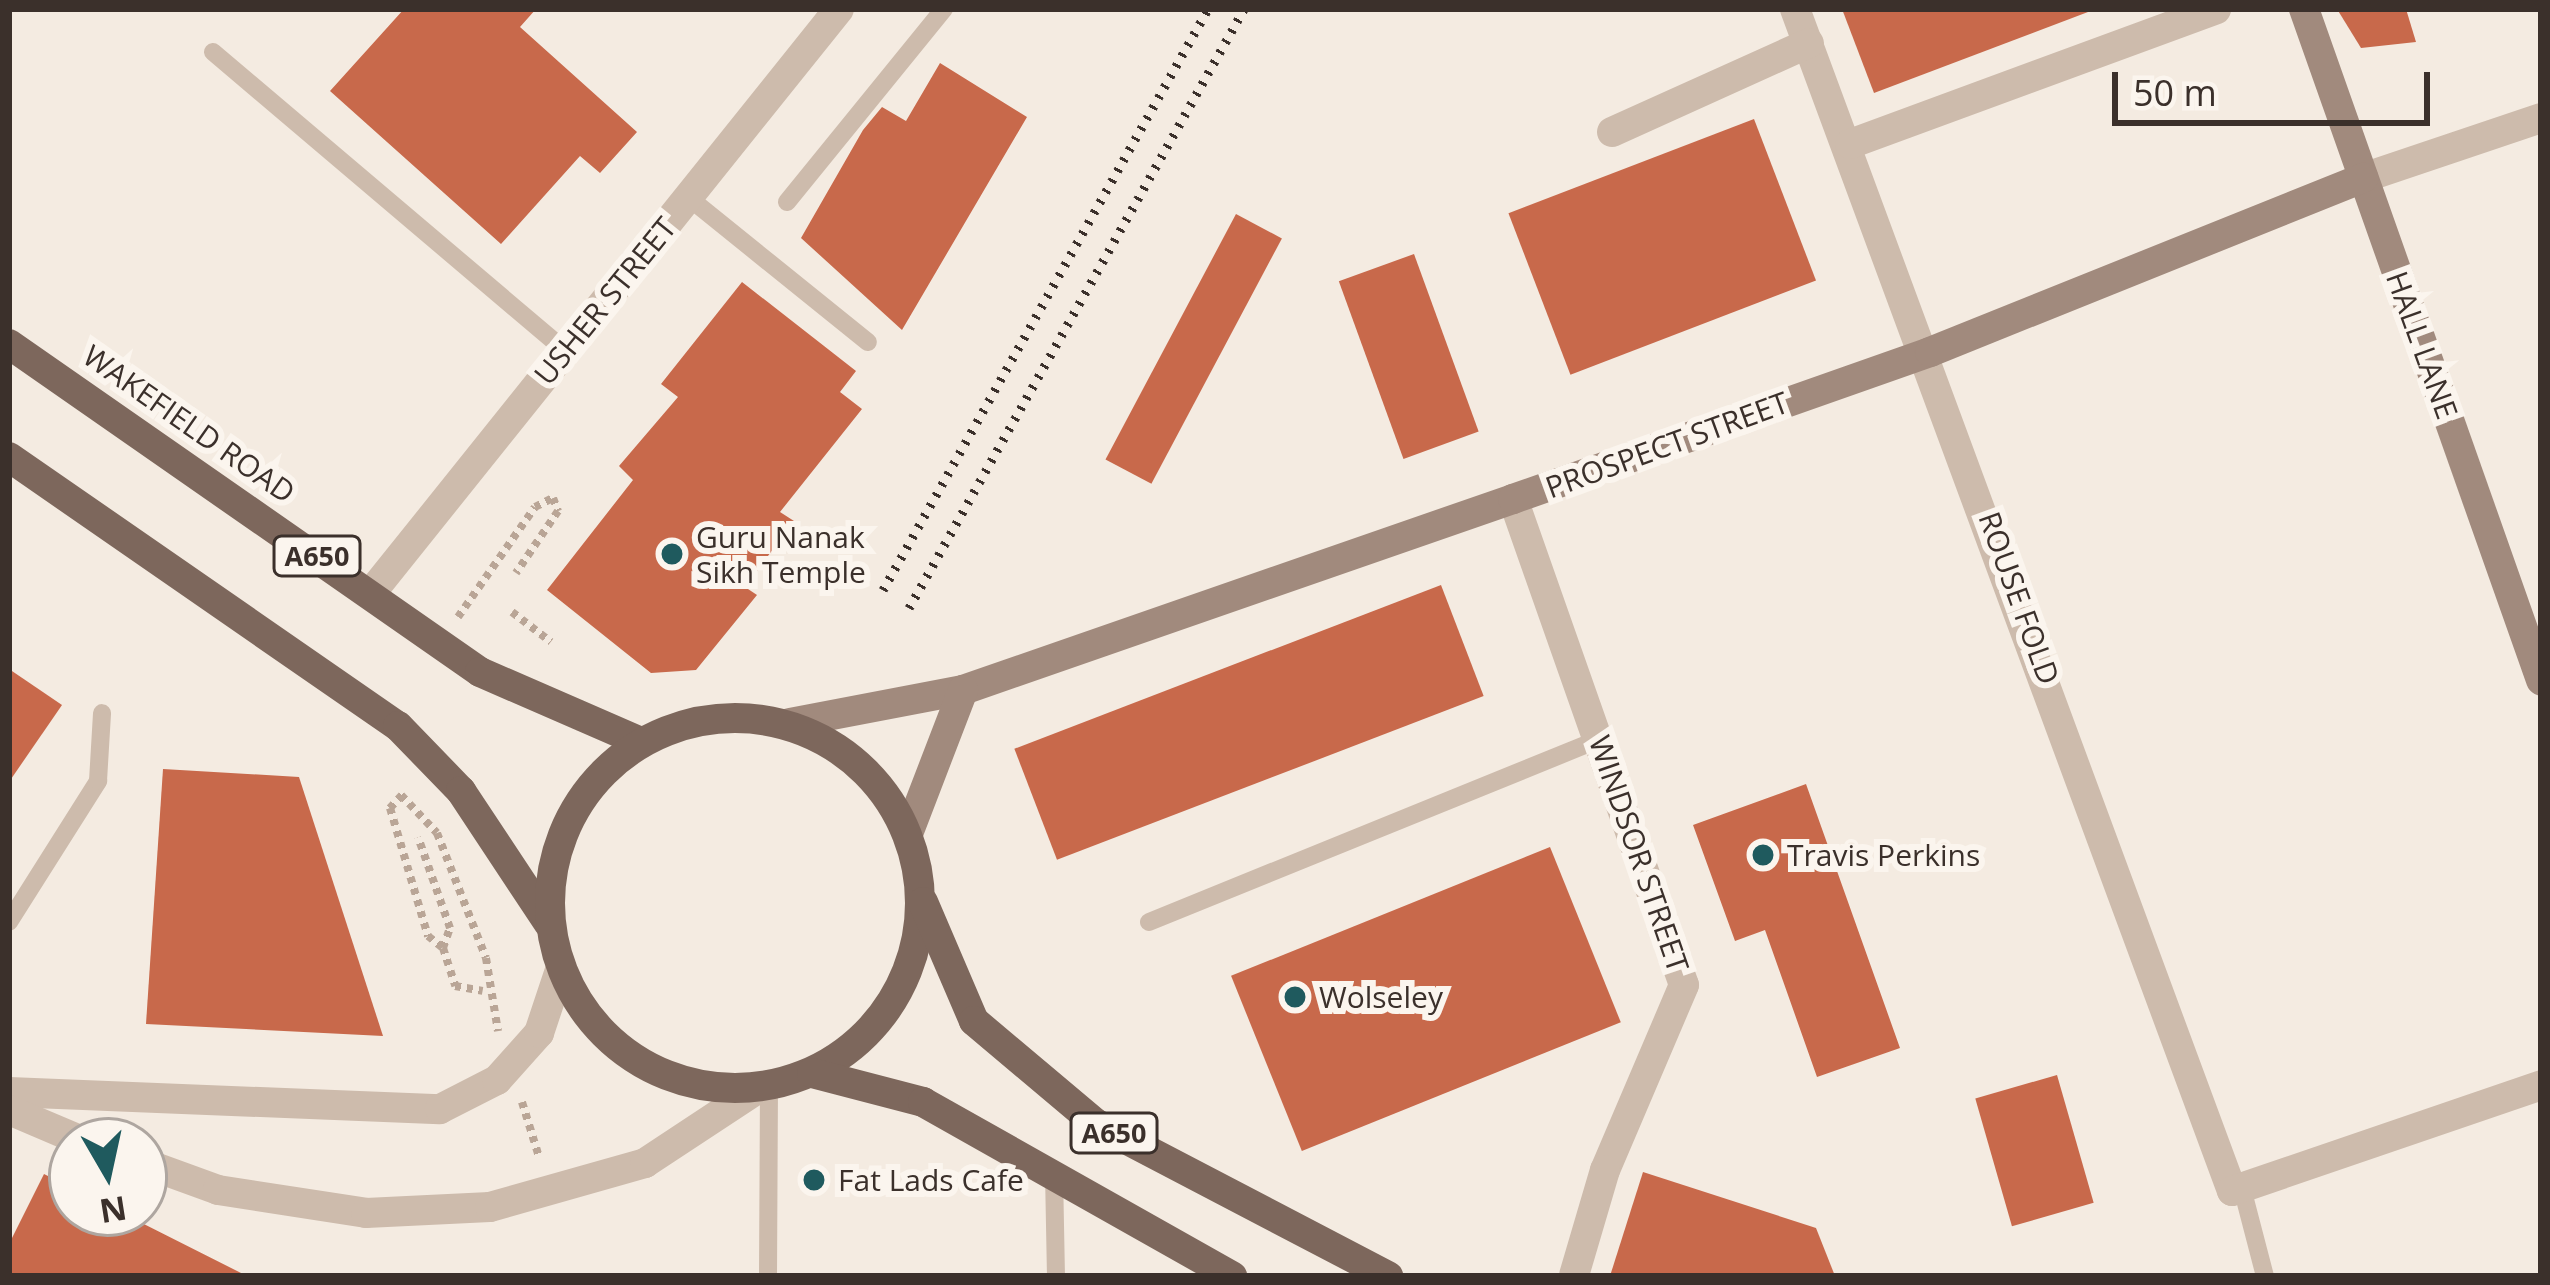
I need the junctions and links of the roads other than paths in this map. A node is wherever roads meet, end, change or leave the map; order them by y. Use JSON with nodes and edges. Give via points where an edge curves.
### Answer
{"nodes":[{"id":1,"x":839,"y":9,"type":"edge"},
{"id":2,"x":944,"y":9,"type":"edge"},
{"id":3,"x":1796,"y":9,"type":"edge"},
{"id":4,"x":2216,"y":9,"type":"edge"},
{"id":5,"x":2304,"y":9,"type":"edge"},
{"id":6,"x":1809,"y":43,"type":"junction"},
{"id":7,"x":213,"y":52,"type":"dead end"},
{"id":8,"x":2541,"y":118,"type":"edge"},
{"id":9,"x":1612,"y":132,"type":"dead end"},
{"id":10,"x":1850,"y":144,"type":"junction"},
{"id":11,"x":2362,"y":178,"type":"junction"},
{"id":12,"x":688,"y":197,"type":"junction"},
{"id":13,"x":787,"y":202,"type":"dead end"},
{"id":14,"x":868,"y":342,"type":"dead end"},
{"id":15,"x":9,"y":344,"type":"edge"},
{"id":16,"x":566,"y":351,"type":"junction"},
{"id":17,"x":1930,"y":352,"type":"junction"},
{"id":18,"x":9,"y":457,"type":"edge"},
{"id":19,"x":1513,"y":499,"type":"junction"},
{"id":20,"x":371,"y":593,"type":"junction"},
{"id":21,"x":2541,"y":680,"type":"edge"},
{"id":22,"x":963,"y":690,"type":"junction"},
{"id":23,"x":102,"y":713,"type":"dead end"},
{"id":24,"x":790,"y":723,"type":"junction"},
{"id":25,"x":1600,"y":739,"type":"junction"},
{"id":26,"x":639,"y":741,"type":"junction"},
{"id":27,"x":909,"y":831,"type":"junction"},
{"id":28,"x":923,"y":902,"type":"junction"},
{"id":29,"x":9,"y":922,"type":"edge"},
{"id":30,"x":1149,"y":922,"type":"dead end"},
{"id":31,"x":549,"y":924,"type":"junction"},
{"id":32,"x":560,"y":970,"type":"junction"},
{"id":33,"x":812,"y":1072,"type":"junction"},
{"id":34,"x":2541,"y":1085,"type":"edge"},
{"id":35,"x":762,"y":1090,"type":"junction"},
{"id":36,"x":9,"y":1092,"type":"edge"},
{"id":37,"x":9,"y":1110,"type":"edge"},
{"id":38,"x":48,"y":1127,"type":"edge"},
{"id":39,"x":1054,"y":1170,"type":"junction"},
{"id":40,"x":168,"y":1172,"type":"edge"},
{"id":41,"x":2237,"y":1190,"type":"junction"},
{"id":42,"x":1574,"y":1275,"type":"edge"},
{"id":43,"x":768,"y":1276,"type":"edge"},
{"id":44,"x":1056,"y":1276,"type":"edge"},
{"id":45,"x":1232,"y":1276,"type":"edge"},
{"id":46,"x":1388,"y":1276,"type":"edge"},
{"id":47,"x":2265,"y":1276,"type":"edge"}],
"edges":[{"from":1,"to":12,"type":"street","name":"USHER STREET"},
{"from":2,"to":13,"type":"lane"},
{"from":3,"to":6,"type":"street","name":"ROUSE FOLD"},
{"from":4,"to":10,"type":"street"},
{"from":5,"to":11,"type":"street","name":"HALL LANE"},
{"from":6,"to":9,"type":"street"},
{"from":6,"to":10,"type":"street","name":"ROUSE FOLD"},
{"from":7,"to":16,"type":"lane"},
{"from":8,"to":11,"type":"street"},
{"from":10,"to":17,"type":"street","name":"ROUSE FOLD"},
{"from":11,"to":17,"type":"street","name":"PROSPECT STREET"},
{"from":11,"to":21,"type":"street","name":"HALL LANE"},
{"from":12,"to":14,"type":"lane"},
{"from":12,"to":16,"type":"street","name":"USHER STREET"},
{"from":15,"to":20,"type":"main road","name":"WAKEFIELD ROAD","number":"A650"},
{"from":16,"to":20,"type":"street","name":"USHER STREET"},
{"from":17,"to":19,"type":"street","name":"PROSPECT STREET"},
{"from":17,"to":41,"type":"street","name":"ROUSE FOLD"},
{"from":18,"to":31,"type":"main road","number":"A650","via":[[398,726]]},
{"from":19,"to":22,"type":"street","name":"PROSPECT STREET"},
{"from":19,"to":25,"type":"street","name":"WINDSOR STREET"},
{"from":20,"to":26,"type":"main road","name":"WAKEFIELD ROAD","number":"A650","via":[[440,644]]},
{"from":22,"to":24,"type":"street","name":"PROSPECT STREET"},
{"from":22,"to":27,"type":"street"},
{"from":23,"to":29,"type":"lane","via":[[98,781]]},
{"from":24,"to":26,"type":"main road","number":"A650","via":[[706,717]]},
{"from":24,"to":27,"type":"main road","number":"A650","via":[[864,765]]},
{"from":25,"to":30,"type":"lane"},
{"from":25,"to":42,"type":"street","name":"WINDSOR STREET","via":[[1684,985]]},
{"from":26,"to":31,"type":"main road","number":"A650","via":[[595,777],[555,848]]},
{"from":27,"to":28,"type":"main road","number":"A650"},
{"from":28,"to":33,"type":"main road","number":"A650","via":[[917,948],[881,1019]]},
{"from":28,"to":46,"type":"main road","number":"A650","via":[[974,1021],[1095,1123]]},
{"from":31,"to":32,"type":"main road","number":"A650"},
{"from":32,"to":35,"type":"main road","number":"A650","via":[[596,1028],[655,1072]]},
{"from":32,"to":36,"type":"street","via":[[539,1033],[510,1065],[440,1109]]},
{"from":33,"to":35,"type":"main road","number":"A650"},
{"from":33,"to":39,"type":"main road","number":"A650","via":[[923,1102]]},
{"from":34,"to":41,"type":"street"},
{"from":35,"to":40,"type":"street","via":[[645,1162],[490,1207],[366,1213],[218,1190]]},
{"from":35,"to":43,"type":"lane"},
{"from":37,"to":38,"type":"street"},
{"from":39,"to":44,"type":"lane"},
{"from":39,"to":45,"type":"main road","number":"A650"},
{"from":41,"to":47,"type":"lane"}]}
